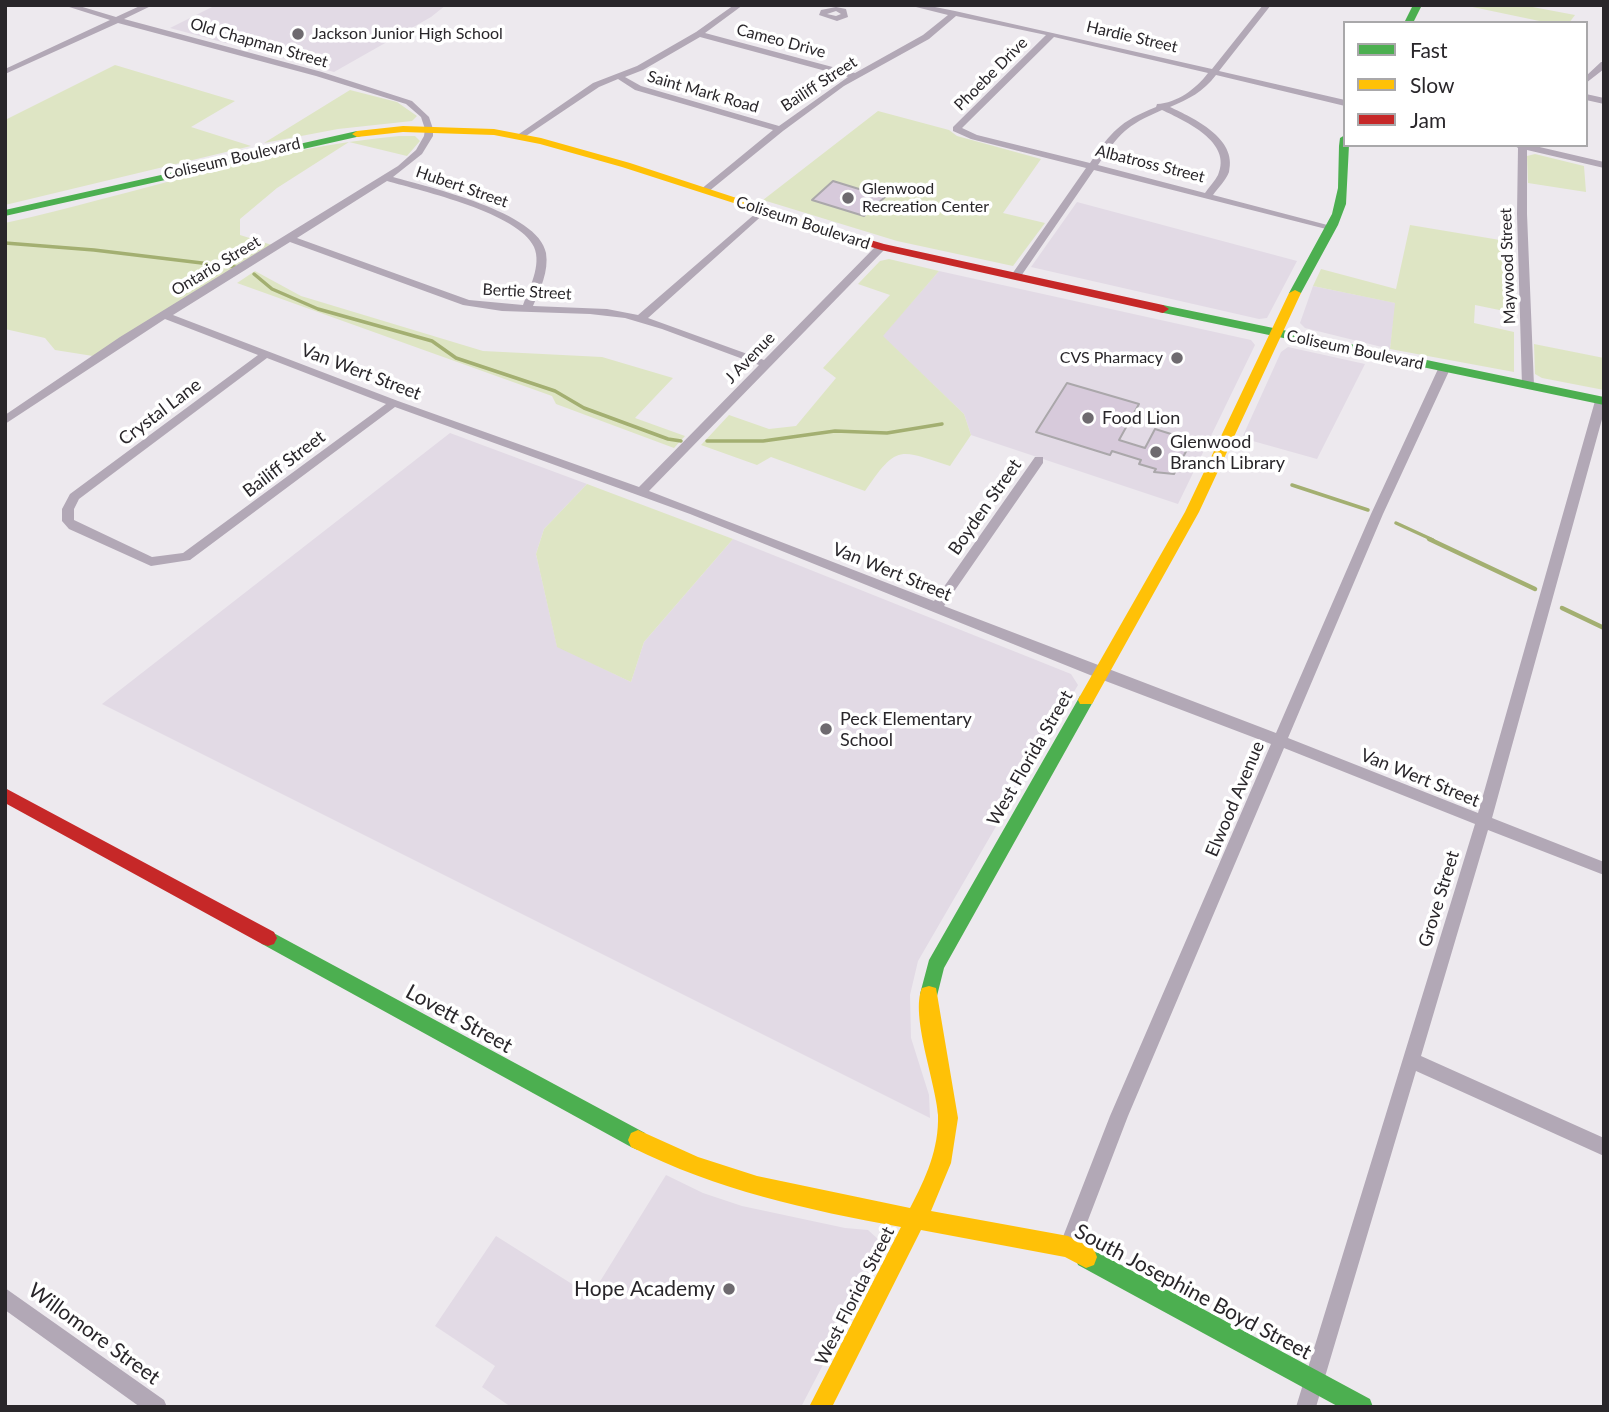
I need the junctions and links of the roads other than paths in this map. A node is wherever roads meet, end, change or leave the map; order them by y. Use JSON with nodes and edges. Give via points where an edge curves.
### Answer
{"nodes":[{"id":1,"x":67,"y":5,"type":"edge"},
{"id":2,"x":149,"y":5,"type":"edge"},
{"id":3,"x":739,"y":5,"type":"edge"},
{"id":4,"x":912,"y":5,"type":"edge"},
{"id":5,"x":1267,"y":5,"type":"edge"},
{"id":6,"x":1418,"y":5,"type":"edge"},
{"id":7,"x":955,"y":13,"type":"junction"},
{"id":8,"x":116,"y":20,"type":"junction"},
{"id":9,"x":1409,"y":21,"type":"edge"},
{"id":10,"x":699,"y":34,"type":"junction"},
{"id":11,"x":1052,"y":34,"type":"junction"},
{"id":12,"x":1604,"y":64,"type":"edge"},
{"id":13,"x":5,"y":72,"type":"edge"},
{"id":14,"x":1214,"y":72,"type":"junction"},
{"id":15,"x":856,"y":76,"type":"junction"},
{"id":16,"x":620,"y":77,"type":"junction"},
{"id":17,"x":1588,"y":79,"type":"edge"},
{"id":18,"x":1343,"y":103,"type":"edge"},
{"id":19,"x":1160,"y":106,"type":"junction"},
{"id":20,"x":428,"y":129,"type":"junction"},
{"id":21,"x":780,"y":129,"type":"junction"},
{"id":22,"x":963,"y":134,"type":"joint"},
{"id":23,"x":520,"y":136,"type":"junction"},
{"id":24,"x":1343,"y":147,"type":"edge"},
{"id":25,"x":1521,"y":147,"type":"edge"},
{"id":26,"x":1525,"y":147,"type":"edge"},
{"id":27,"x":1604,"y":165,"type":"edge"},
{"id":28,"x":1093,"y":166,"type":"junction"},
{"id":29,"x":385,"y":178,"type":"junction"},
{"id":30,"x":705,"y":190,"type":"junction"},
{"id":31,"x":1208,"y":195,"type":"junction"},
{"id":32,"x":763,"y":210,"type":"junction"},
{"id":33,"x":5,"y":213,"type":"edge"},
{"id":34,"x":1330,"y":227,"type":"junction"},
{"id":35,"x":290,"y":239,"type":"junction"},
{"id":36,"x":881,"y":247,"type":"junction"},
{"id":37,"x":1015,"y":277,"type":"junction"},
{"id":38,"x":527,"y":309,"type":"junction"},
{"id":39,"x":164,"y":315,"type":"junction"},
{"id":40,"x":640,"y":319,"type":"junction"},
{"id":41,"x":1275,"y":334,"type":"junction"},
{"id":42,"x":266,"y":354,"type":"junction"},
{"id":43,"x":765,"y":364,"type":"junction"},
{"id":44,"x":1444,"y":369,"type":"junction"},
{"id":45,"x":1528,"y":386,"type":"junction"},
{"id":46,"x":1602,"y":401,"type":"edge"},
{"id":47,"x":394,"y":403,"type":"junction"},
{"id":48,"x":5,"y":420,"type":"edge"},
{"id":49,"x":1039,"y":460,"type":"dead end"},
{"id":50,"x":642,"y":491,"type":"junction"},
{"id":51,"x":195,"y":553,"type":"joint"},
{"id":52,"x":936,"y":608,"type":"junction"},
{"id":53,"x":1100,"y":673,"type":"junction"},
{"id":54,"x":1281,"y":741,"type":"junction"},
{"id":55,"x":5,"y":795,"type":"edge"},
{"id":56,"x":1483,"y":823,"type":"junction"},
{"id":57,"x":1604,"y":869,"type":"edge"},
{"id":58,"x":1410,"y":1060,"type":"junction"},
{"id":59,"x":1604,"y":1147,"type":"edge"},
{"id":60,"x":915,"y":1219,"type":"junction"},
{"id":61,"x":1068,"y":1247,"type":"junction"},
{"id":62,"x":5,"y":1298,"type":"edge"},
{"id":63,"x":1315,"y":1380,"type":"junction"},
{"id":64,"x":157,"y":1407,"type":"edge"},
{"id":65,"x":820,"y":1407,"type":"edge"},
{"id":66,"x":1307,"y":1407,"type":"edge"},
{"id":67,"x":1362,"y":1407,"type":"edge"}],
"edges":[{"from":1,"to":8,"type":"street","name":"Old Chapman Street"},
{"from":2,"to":8,"type":"street"},
{"from":3,"to":10,"type":"street"},
{"from":4,"to":7,"type":"street","name":"Hardie Street"},
{"from":5,"to":14,"type":"street"},
{"from":6,"to":9,"type":"main road"},
{"from":7,"to":11,"type":"street","name":"Hardie Street"},
{"from":7,"to":15,"type":"street","name":"Bailiff Street","via":[[926,37]]},
{"from":8,"to":13,"type":"street"},
{"from":8,"to":20,"type":"street","name":"Old Chapman Street","via":[[402,99],[423,112]]},
{"from":10,"to":15,"type":"street","name":"Cameo Drive"},
{"from":10,"to":16,"type":"street"},
{"from":11,"to":14,"type":"street","name":"Hardie Street"},
{"from":11,"to":22,"type":"street","name":"Phoebe Drive","via":[[956,129]]},
{"from":12,"to":17,"type":"street"},
{"from":14,"to":18,"type":"street","name":"Hardie Street"},
{"from":14,"to":19,"type":"street","via":[[1195,92]]},
{"from":15,"to":21,"type":"street","name":"Bailiff Street"},
{"from":16,"to":21,"type":"street","name":"Saint Mark Road","via":[[638,88]]},
{"from":16,"to":23,"type":"street","via":[[596,85]]},
{"from":19,"to":28,"type":"street","via":[[1115,134]]},
{"from":19,"to":31,"type":"street","via":[[1212,136],[1223,152],[1223,174]]},
{"from":20,"to":23,"type":"main road","name":"Coliseum Boulevard"},
{"from":20,"to":29,"type":"street","name":"Ontario Street","via":[[418,153]]},
{"from":20,"to":33,"type":"main road","name":"Coliseum Boulevard","via":[[304,142]]},
{"from":21,"to":30,"type":"street","name":"Bailiff Street"},
{"from":22,"to":28,"type":"street","name":"Albatross Street"},
{"from":23,"to":30,"type":"main road","name":"Coliseum Boulevard"},
{"from":24,"to":34,"type":"main road","name":"West Florida Street","via":[[1344,190]]},
{"from":25,"to":45,"type":"street","name":"Maywood Street"},
{"from":26,"to":27,"type":"street"},
{"from":28,"to":31,"type":"street","name":"Albatross Street"},
{"from":28,"to":37,"type":"street"},
{"from":29,"to":35,"type":"street","name":"Ontario Street"},
{"from":29,"to":38,"type":"street","name":"Hubert Street","via":[[515,222],[539,246],[542,259]]},
{"from":30,"to":32,"type":"main road","name":"Coliseum Boulevard"},
{"from":31,"to":34,"type":"street","name":"Albatross Street"},
{"from":32,"to":36,"type":"main road","name":"Coliseum Boulevard"},
{"from":32,"to":40,"type":"street"},
{"from":34,"to":41,"type":"main road","name":"West Florida Street"},
{"from":35,"to":38,"type":"street","name":"Bertie Street","via":[[467,303]]},
{"from":35,"to":39,"type":"street","name":"Ontario Street"},
{"from":36,"to":37,"type":"main road","name":"Coliseum Boulevard"},
{"from":36,"to":43,"type":"street","name":"J Avenue"},
{"from":37,"to":41,"type":"main road","name":"Coliseum Boulevard"},
{"from":38,"to":40,"type":"street","name":"Bertie Street","via":[[609,312]]},
{"from":39,"to":42,"type":"street","name":"Van Wert Street"},
{"from":39,"to":48,"type":"street","name":"Ontario Street"},
{"from":40,"to":43,"type":"street","name":"Bertie Street"},
{"from":41,"to":44,"type":"main road","name":"Coliseum Boulevard"},
{"from":41,"to":53,"type":"main road","name":"West Florida Street","via":[[1192,512]]},
{"from":42,"to":47,"type":"street","name":"Van Wert Street"},
{"from":42,"to":51,"type":"street","name":"Crystal Lane","via":[[74,497],[68,509],[68,521],[151,562]]},
{"from":43,"to":50,"type":"street","name":"J Avenue"},
{"from":44,"to":45,"type":"main road","name":"Coliseum Boulevard"},
{"from":44,"to":54,"type":"street","name":"Elwood Avenue"},
{"from":45,"to":46,"type":"main road","name":"Coliseum Boulevard"},
{"from":46,"to":56,"type":"street","name":"Grove Street"},
{"from":47,"to":50,"type":"street","name":"Van Wert Street"},
{"from":47,"to":51,"type":"street","name":"Bailiff Street"},
{"from":49,"to":52,"type":"street","name":"Boyden Street"},
{"from":50,"to":52,"type":"street","name":"Van Wert Street"},
{"from":52,"to":53,"type":"street","name":"Van Wert Street"},
{"from":53,"to":54,"type":"street","name":"Van Wert Street"},
{"from":53,"to":60,"type":"main road","name":"West Florida Street","via":[[947,942],[929,982],[928,1029],[950,1110],[941,1162]]},
{"from":54,"to":56,"type":"street","name":"Van Wert Street"},
{"from":54,"to":61,"type":"street","name":"Elwood Avenue","via":[[1119,1116]]},
{"from":55,"to":60,"type":"main road","name":"Lovett Street","via":[[675,1160],[774,1193]]},
{"from":56,"to":57,"type":"street","name":"Van Wert Street"},
{"from":56,"to":58,"type":"street","name":"Grove Street"},
{"from":58,"to":59,"type":"street"},
{"from":58,"to":63,"type":"street","name":"Grove Street"},
{"from":60,"to":61,"type":"main road","name":"South Josephine Boyd Street"},
{"from":60,"to":65,"type":"main road","name":"West Florida Street"},
{"from":61,"to":63,"type":"main road","name":"South Josephine Boyd Street"},
{"from":62,"to":64,"type":"street","name":"Willomore Street"},
{"from":63,"to":66,"type":"street","name":"Grove Street"},
{"from":63,"to":67,"type":"main road","name":"South Josephine Boyd Street"}]}
